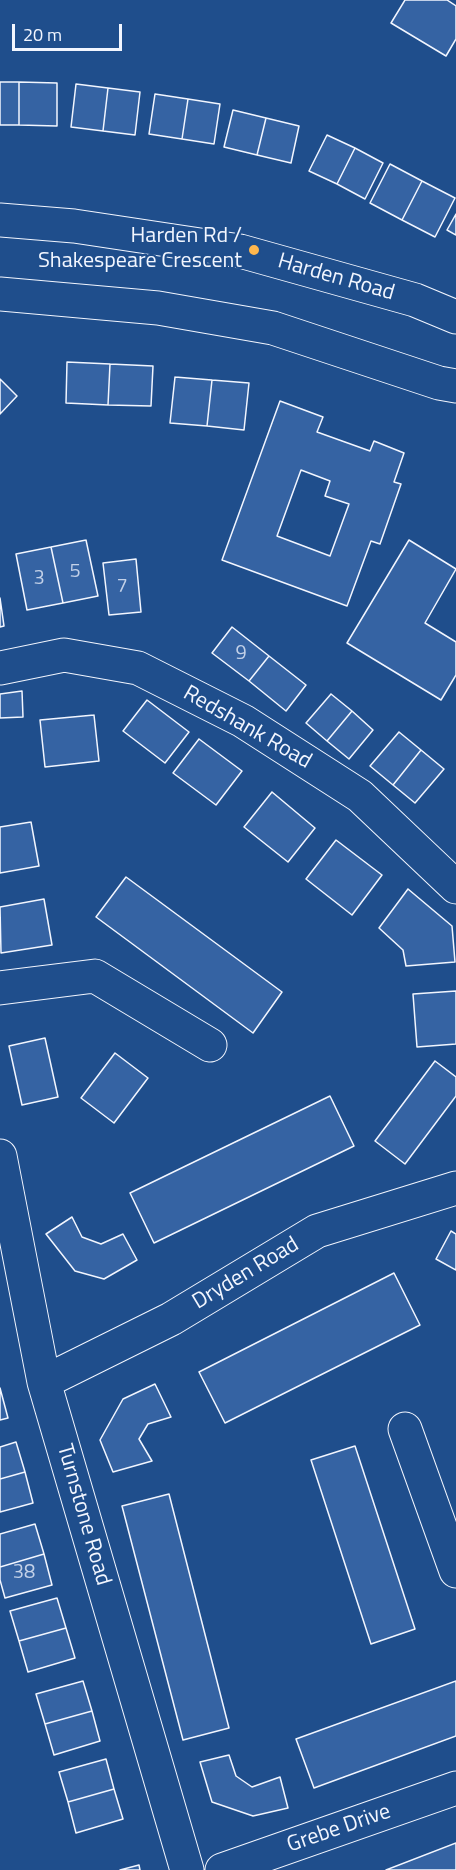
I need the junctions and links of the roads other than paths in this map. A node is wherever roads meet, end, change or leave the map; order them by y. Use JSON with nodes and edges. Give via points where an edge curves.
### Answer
{"nodes":[{"id":1,"x":0,"y":220,"type":"edge"},
{"id":2,"x":0,"y":294,"type":"edge"},
{"id":3,"x":456,"y":317,"type":"edge"},
{"id":4,"x":456,"y":386,"type":"edge"},
{"id":5,"x":0,"y":668,"type":"edge"},
{"id":6,"x":456,"y":887,"type":"edge"},
{"id":7,"x":0,"y":988,"type":"edge"},
{"id":8,"x":210,"y":1045,"type":"dead end"},
{"id":9,"x":0,"y":1156,"type":"edge"},
{"id":10,"x":456,"y":1188,"type":"edge"},
{"id":11,"x":44,"y":1382,"type":"junction"},
{"id":12,"x":405,"y":1429,"type":"dead end"},
{"id":13,"x":449,"y":1528,"type":"edge"},
{"id":14,"x":456,"y":1571,"type":"edge"},
{"id":15,"x":456,"y":1788,"type":"edge"},
{"id":16,"x":187,"y":1870,"type":"edge"},
{"id":17,"x":222,"y":1870,"type":"edge"}],
"edges":[{"from":1,"to":3,"type":"street","name":"Harden Road","via":[[74,226],[240,251],[415,300]]},
{"from":2,"to":4,"type":"street","via":[[158,308],[273,328]]},
{"from":5,"to":6,"type":"street","name":"Redshank Road","via":[[64,655],[138,668],[243,721],[360,796]]},
{"from":7,"to":8,"type":"street","via":[[94,975]]},
{"from":9,"to":11,"type":"street","name":"Turnstone Road"},
{"from":10,"to":11,"type":"street","name":"Dryden Road","via":[[317,1232],[171,1318]]},
{"from":11,"to":16,"type":"street","name":"Turnstone Road"},
{"from":12,"to":13,"type":"street"},
{"from":13,"to":14,"type":"street"},
{"from":15,"to":17,"type":"street","name":"Grebe Drive"}]}
